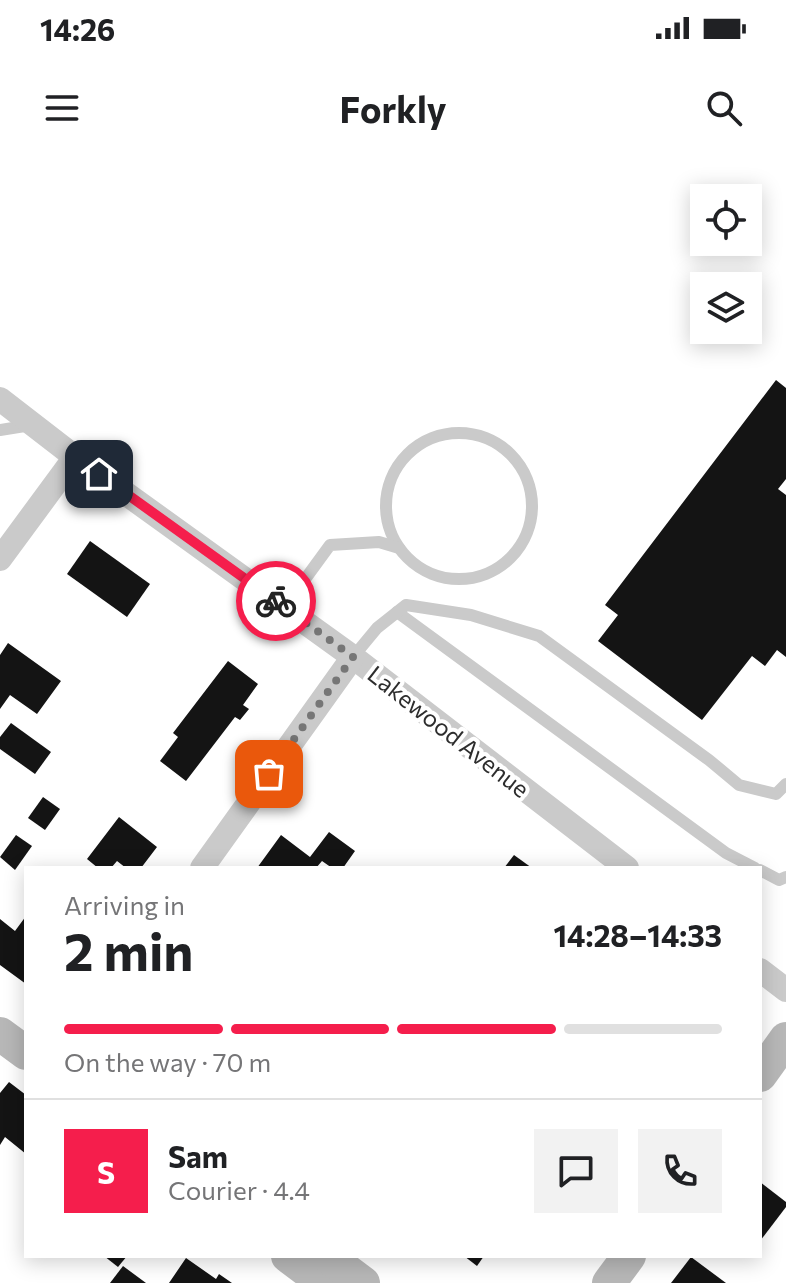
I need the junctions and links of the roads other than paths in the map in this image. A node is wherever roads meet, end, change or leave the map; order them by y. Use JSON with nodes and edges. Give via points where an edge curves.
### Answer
{"nodes":[{"id":1,"x":0,"y":399,"type":"edge"},
{"id":2,"x":34,"y":424,"type":"junction"},
{"id":3,"x":0,"y":430,"type":"edge"},
{"id":4,"x":75,"y":457,"type":"junction"},
{"id":5,"x":399,"y":548,"type":"junction"},
{"id":6,"x":0,"y":559,"type":"edge"},
{"id":7,"x":284,"y":608,"type":"junction"},
{"id":8,"x":397,"y":612,"type":"junction"},
{"id":9,"x":353,"y":657,"type":"junction"},
{"id":10,"x":786,"y":784,"type":"edge"},
{"id":11,"x":203,"y":866,"type":"edge"},
{"id":12,"x":624,"y":866,"type":"edge"},
{"id":13,"x":752,"y":866,"type":"edge"},
{"id":14,"x":762,"y":871,"type":"edge"},
{"id":15,"x":786,"y":877,"type":"edge"},
{"id":16,"x":762,"y":972,"type":"edge"},
{"id":17,"x":786,"y":990,"type":"edge"},
{"id":18,"x":0,"y":1034,"type":"edge"},
{"id":19,"x":786,"y":1039,"type":"edge"},
{"id":20,"x":24,"y":1052,"type":"edge"},
{"id":21,"x":762,"y":1072,"type":"edge"},
{"id":22,"x":291,"y":1258,"type":"edge"},
{"id":23,"x":330,"y":1258,"type":"edge"},
{"id":24,"x":628,"y":1258,"type":"edge"},
{"id":25,"x":324,"y":1283,"type":"edge"},
{"id":26,"x":363,"y":1283,"type":"edge"},
{"id":27,"x":609,"y":1283,"type":"edge"}],
"edges":[{"from":1,"to":2,"type":"street","name":"Lakewood Avenue"},
{"from":2,"to":3,"type":"lane"},
{"from":2,"to":4,"type":"street","name":"Lakewood Avenue"},
{"from":4,"to":6,"type":"street"},
{"from":4,"to":7,"type":"street","name":"Lakewood Avenue"},
{"from":5,"to":5,"type":"lane","via":[[414,566],[459,580],[504,563],[520,544],[531,498],[524,474],[510,454],[491,439],[467,432],[443,433],[401,457],[388,501]]},
{"from":5,"to":7,"type":"lane","via":[[379,542],[330,545]]},
{"from":7,"to":9,"type":"street","name":"Lakewood Avenue"},
{"from":8,"to":9,"type":"lane"},
{"from":8,"to":10,"type":"lane","via":[[406,605],[471,615],[539,636],[739,785],[776,794]]},
{"from":8,"to":13,"type":"lane","via":[[726,853]]},
{"from":9,"to":11,"type":"street"},
{"from":9,"to":12,"type":"street","name":"Lakewood Avenue"},
{"from":14,"to":15,"type":"lane","via":[[779,880]]},
{"from":16,"to":17,"type":"street"},
{"from":18,"to":20,"type":"street"},
{"from":19,"to":21,"type":"street"},
{"from":22,"to":25,"type":"street"},
{"from":23,"to":26,"type":"street"},
{"from":24,"to":27,"type":"street"}]}
